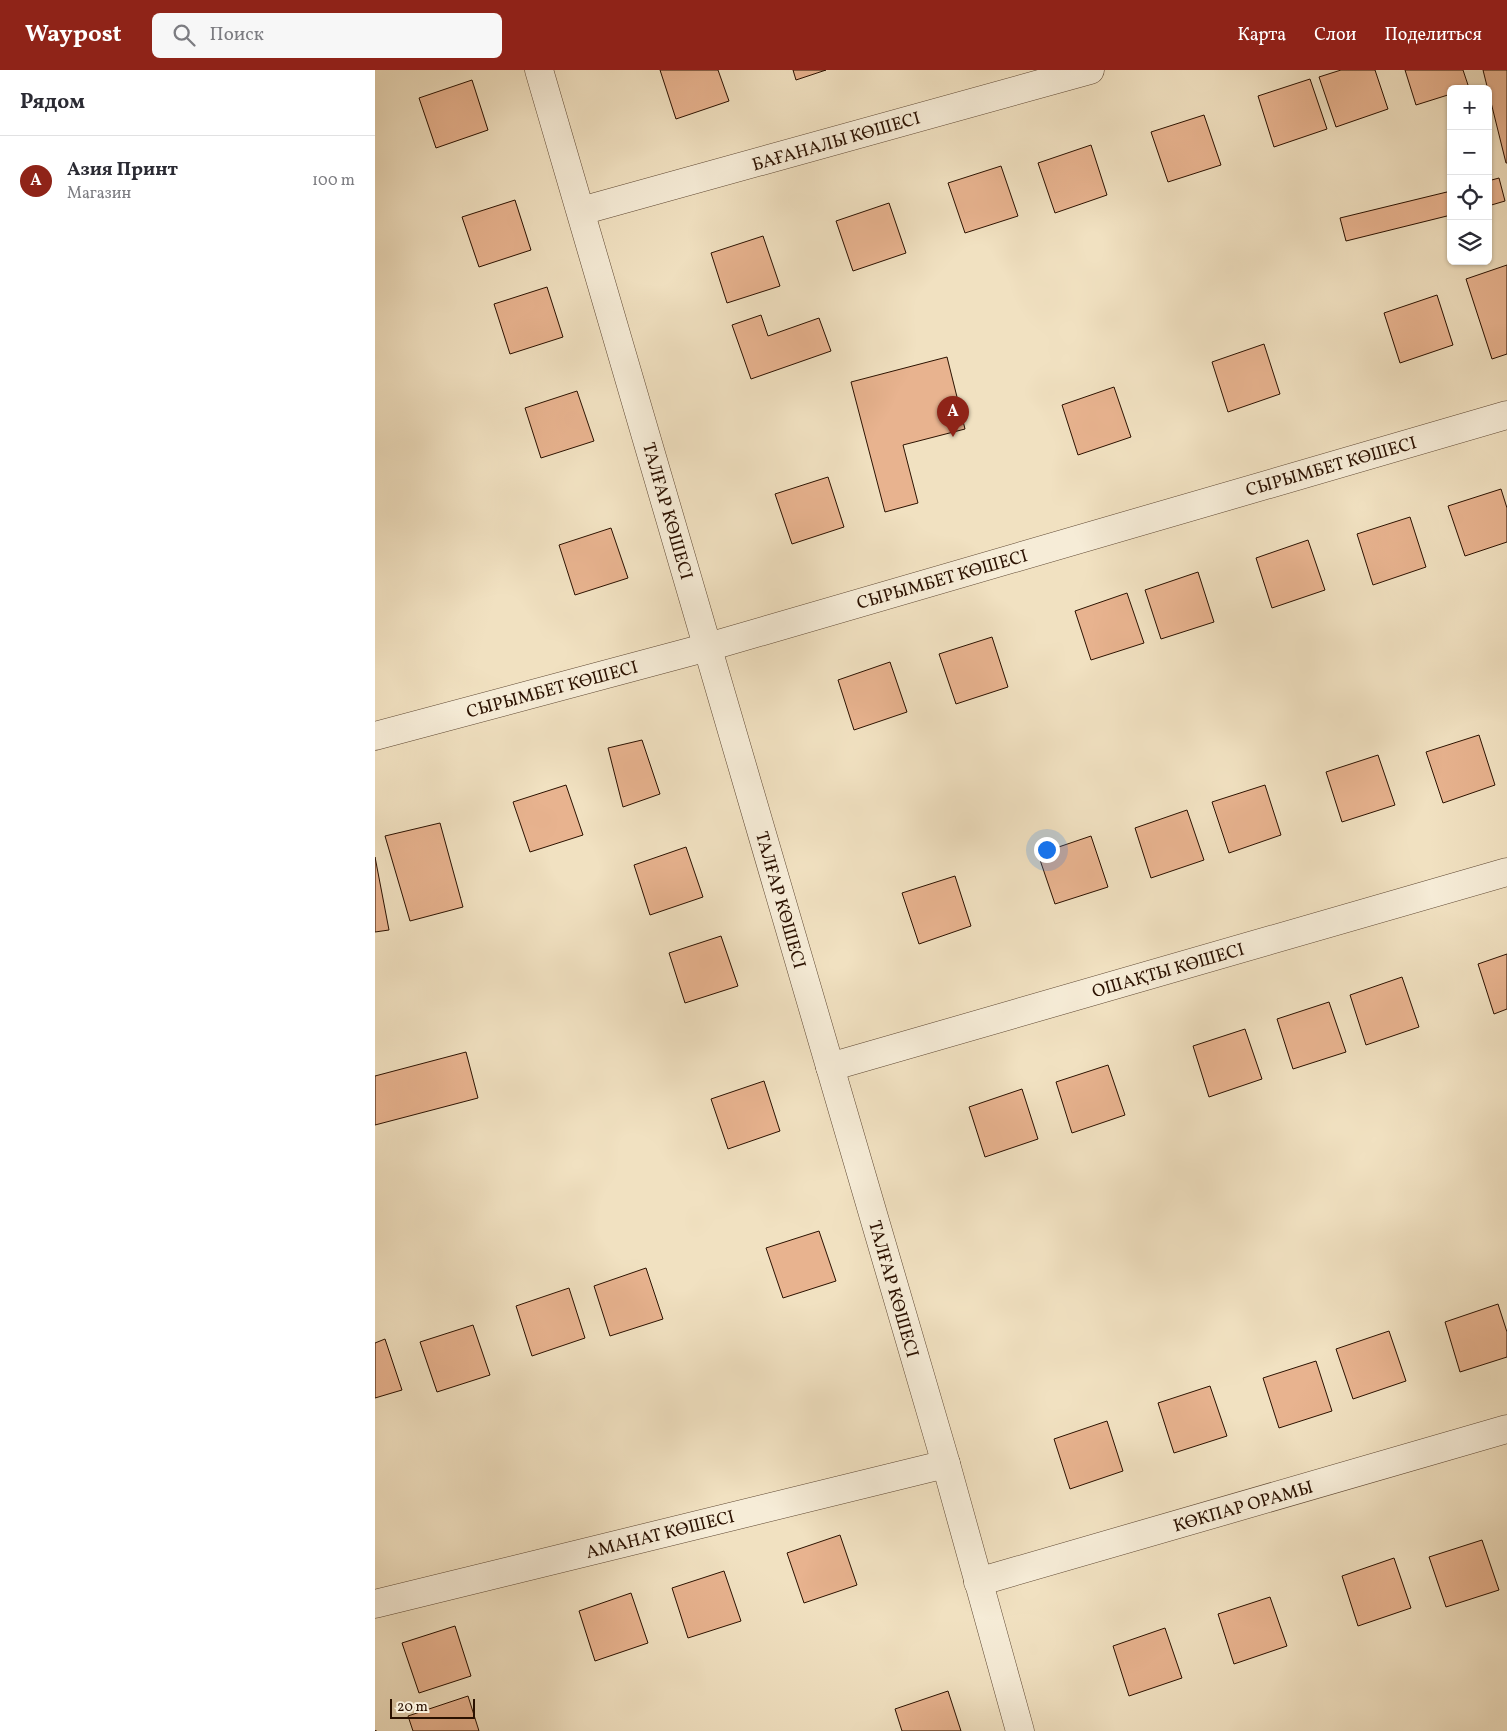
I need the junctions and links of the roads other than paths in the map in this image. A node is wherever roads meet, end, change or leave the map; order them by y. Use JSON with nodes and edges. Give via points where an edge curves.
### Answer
{"nodes":[{"id":1,"x":539,"y":70,"type":"edge"},
{"id":2,"x":1090,"y":70,"type":"edge"},
{"id":3,"x":581,"y":211,"type":"junction"},
{"id":4,"x":1507,"y":415,"type":"edge"},
{"id":5,"x":707,"y":647,"type":"junction"},
{"id":6,"x":375,"y":736,"type":"edge"},
{"id":7,"x":1507,"y":872,"type":"edge"},
{"id":8,"x":830,"y":1067,"type":"junction"},
{"id":9,"x":1507,"y":1429,"type":"edge"},
{"id":10,"x":945,"y":1464,"type":"junction"},
{"id":11,"x":978,"y":1582,"type":"junction"},
{"id":12,"x":375,"y":1604,"type":"edge"},
{"id":13,"x":1020,"y":1731,"type":"edge"}],
"edges":[{"from":1,"to":3,"type":"street","name":"ТАЛҒАР КӨШЕСІ"},
{"from":2,"to":3,"type":"street","name":"БАҒАНАЛЫ КӨШЕСІ"},
{"from":3,"to":5,"type":"street","name":"ТАЛҒАР КӨШЕСІ"},
{"from":4,"to":5,"type":"street","name":"СЫРЫМБЕТ КӨШЕСІ"},
{"from":5,"to":6,"type":"street","name":"СЫРЫМБЕТ КӨШЕСІ"},
{"from":5,"to":8,"type":"street","name":"ТАЛҒАР КӨШЕСІ"},
{"from":7,"to":8,"type":"street","name":"ОШАҚТЫ КӨШЕСІ"},
{"from":8,"to":10,"type":"street","name":"ТАЛҒАР КӨШЕСІ"},
{"from":9,"to":11,"type":"street","name":"КӨКПАР ОРАМЫ"},
{"from":10,"to":11,"type":"street","name":"ТАЛҒАР КӨШЕСІ"},
{"from":10,"to":12,"type":"street","name":"АМАНАТ КӨШЕСІ"},
{"from":11,"to":13,"type":"street","name":"ТАЛҒАР КӨШЕСІ"}]}
